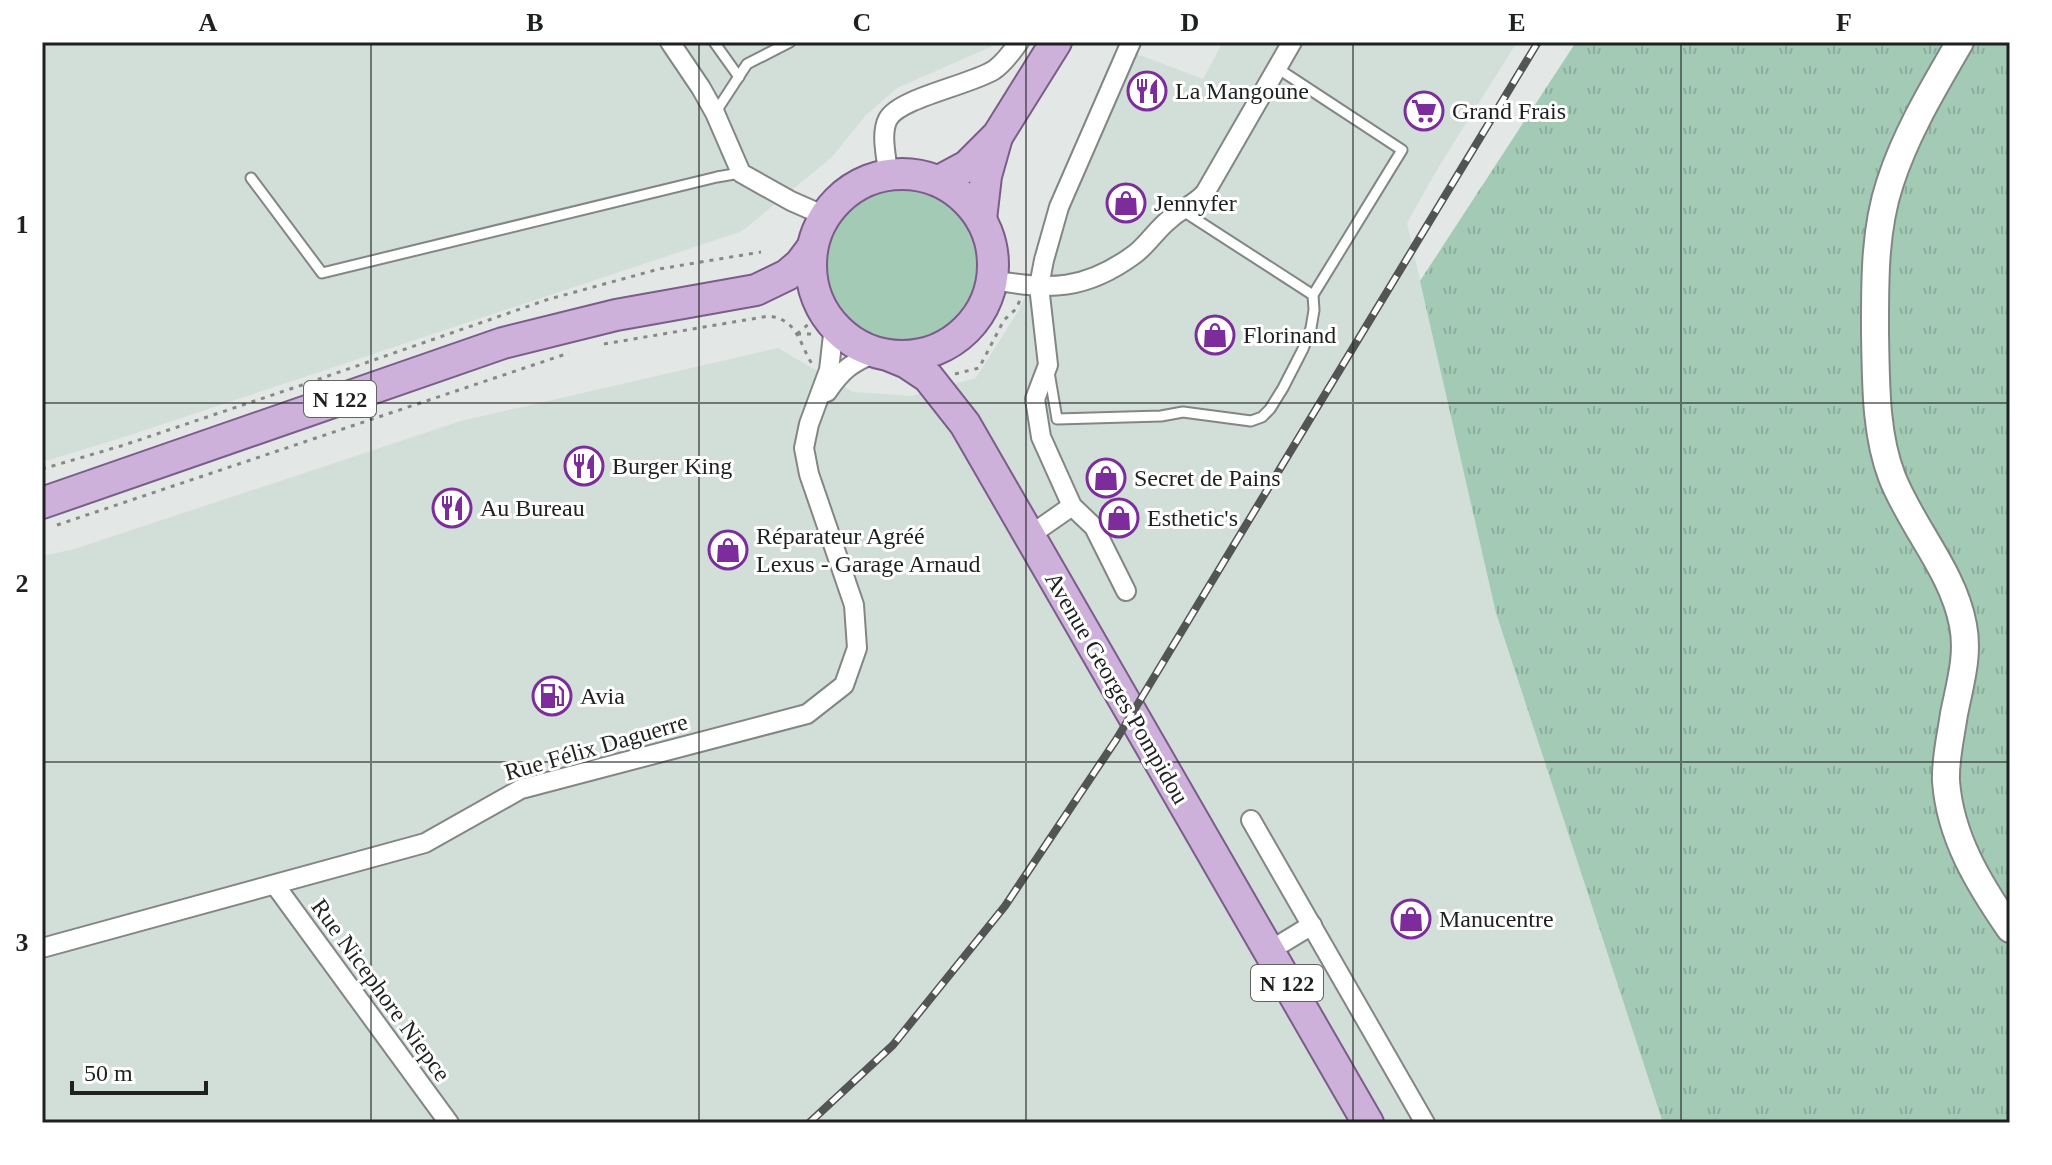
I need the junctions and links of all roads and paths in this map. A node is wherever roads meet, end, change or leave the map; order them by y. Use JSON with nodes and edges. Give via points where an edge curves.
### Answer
{"nodes":[{"id":1,"x":670,"y":42,"type":"edge"},
{"id":2,"x":714,"y":42,"type":"edge"},
{"id":3,"x":790,"y":42,"type":"edge"},
{"id":4,"x":1019,"y":42,"type":"edge"},
{"id":5,"x":1056,"y":42,"type":"edge"},
{"id":6,"x":1131,"y":42,"type":"edge"},
{"id":7,"x":1292,"y":42,"type":"edge"},
{"id":8,"x":1960,"y":42,"type":"edge"},
{"id":9,"x":1277,"y":68,"type":"junction"},
{"id":10,"x":739,"y":77,"type":"junction"},
{"id":11,"x":715,"y":113,"type":"junction"},
{"id":12,"x":998,"y":135,"type":"junction"},
{"id":13,"x":741,"y":173,"type":"junction"},
{"id":14,"x":888,"y":174,"type":"junction"},
{"id":15,"x":251,"y":178,"type":"dead end"},
{"id":16,"x":939,"y":181,"type":"junction"},
{"id":17,"x":1183,"y":211,"type":"junction"},
{"id":18,"x":825,"y":216,"type":"junction"},
{"id":19,"x":981,"y":219,"type":"junction"},
{"id":20,"x":812,"y":248,"type":"junction"},
{"id":21,"x":992,"y":280,"type":"junction"},
{"id":22,"x":1039,"y":286,"type":"junction"},
{"id":23,"x":756,"y":290,"type":"junction"},
{"id":24,"x":1313,"y":295,"type":"junction"},
{"id":25,"x":828,"y":318,"type":"junction"},
{"id":26,"x":956,"y":339,"type":"junction"},
{"id":27,"x":598,"y":345,"type":"dead end"},
{"id":28,"x":569,"y":353,"type":"dead end"},
{"id":29,"x":882,"y":354,"type":"junction"},
{"id":30,"x":1048,"y":365,"type":"junction"},
{"id":31,"x":813,"y":414,"type":"junction"},
{"id":32,"x":965,"y":424,"type":"junction"},
{"id":33,"x":1072,"y":506,"type":"junction"},
{"id":34,"x":49,"y":514,"type":"edge"},
{"id":35,"x":1029,"y":536,"type":"junction"},
{"id":36,"x":1126,"y":591,"type":"dead end"},
{"id":37,"x":1251,"y":820,"type":"dead end"},
{"id":38,"x":275,"y":885,"type":"junction"},
{"id":39,"x":1312,"y":925,"type":"junction"},
{"id":40,"x":2010,"y":929,"type":"edge"},
{"id":41,"x":42,"y":948,"type":"edge"},
{"id":42,"x":1269,"y":951,"type":"junction"},
{"id":43,"x":449,"y":1123,"type":"edge"},
{"id":44,"x":1368,"y":1123,"type":"edge"},
{"id":45,"x":1425,"y":1123,"type":"edge"}],
"edges":[{"from":1,"to":11,"type":"street"},
{"from":2,"to":10,"type":"lane"},
{"from":3,"to":10,"type":"lane","via":[[747,64]]},
{"from":4,"to":14,"type":"street","via":[[997,68],[891,114],[884,139]]},
{"from":5,"to":12,"type":"main road"},
{"from":6,"to":22,"type":"street","via":[[1059,207]]},
{"from":7,"to":9,"type":"street"},
{"from":8,"to":40,"type":"main road","via":[[1895,166],[1883,207],[1875,307],[1877,393],[1892,477],[1942,570],[1963,624],[1966,656],[1946,779],[1958,838],[1984,892]]},
{"from":9,"to":17,"type":"street","via":[[1205,193]]},
{"from":9,"to":24,"type":"lane","via":[[1402,150]]},
{"from":10,"to":11,"type":"lane"},
{"from":11,"to":13,"type":"street"},
{"from":12,"to":16,"type":"main road","via":[[967,166]]},
{"from":12,"to":19,"type":"main road"},
{"from":13,"to":15,"type":"lane","via":[[322,273]]},
{"from":13,"to":18,"type":"street"},
{"from":14,"to":16,"type":"main road"},
{"from":14,"to":18,"type":"main road","via":[[842,196]]},
{"from":16,"to":19,"type":"main road","via":[[963,197]]},
{"from":17,"to":22,"type":"street","via":[[1136,254],[1111,269],[1086,281]]},
{"from":17,"to":24,"type":"lane"},
{"from":18,"to":20,"type":"main road"},
{"from":19,"to":21,"type":"main road","via":[[993,259]]},
{"from":20,"to":23,"type":"main road","number":"N 122","via":[[787,275]]},
{"from":20,"to":25,"type":"main road","via":[[812,280]]},
{"from":21,"to":22,"type":"street"},
{"from":21,"to":26,"type":"main road","via":[[973,323]]},
{"from":22,"to":30,"type":"street"},
{"from":23,"to":25,"type":"main road","number":"N 122","via":[[783,293]]},
{"from":23,"to":34,"type":"main road","number":"N 122","via":[[616,315],[503,343]]},
{"from":24,"to":30,"type":"lane","via":[[1311,328],[1296,365],[1270,409],[1251,421],[1183,412],[1057,419]]},
{"from":25,"to":27,"type":"path","via":[[797,334],[769,316]]},
{"from":25,"to":29,"type":"main road","via":[[857,345]]},
{"from":25,"to":31,"type":"street","name":"Rue Félix Daguerre","via":[[829,370]]},
{"from":26,"to":29,"type":"main road","via":[[924,354]]},
{"from":26,"to":32,"type":"main road","name":"Avenue Georges Pompidou","via":[[950,375]]},
{"from":28,"to":34,"type":"path"},
{"from":29,"to":31,"type":"street","name":"Rue Félix Daguerre","via":[[843,370]]},
{"from":29,"to":32,"type":"main road","name":"Avenue Georges Pompidou","number":"N 122","via":[[928,377]]},
{"from":30,"to":33,"type":"street","via":[[1035,399],[1041,437]]},
{"from":31,"to":38,"type":"street","name":"Rue Félix Daguerre","via":[[806,459],[854,605],[857,648],[844,685],[807,714],[521,789],[425,843]]},
{"from":32,"to":35,"type":"main road","name":"Avenue Georges Pompidou","number":"N 122"},
{"from":33,"to":35,"type":"street"},
{"from":33,"to":36,"type":"street","via":[[1094,527]]},
{"from":35,"to":42,"type":"main road","name":"Avenue Georges Pompidou","number":"N 122"},
{"from":37,"to":39,"type":"street"},
{"from":38,"to":41,"type":"street","name":"Rue Félix Daguerre"},
{"from":38,"to":43,"type":"street","name":"Rue Nicephore Niepce"},
{"from":39,"to":42,"type":"street"},
{"from":39,"to":45,"type":"street"},
{"from":42,"to":44,"type":"main road","name":"Avenue Georges Pompidou","number":"N 122"}]}
